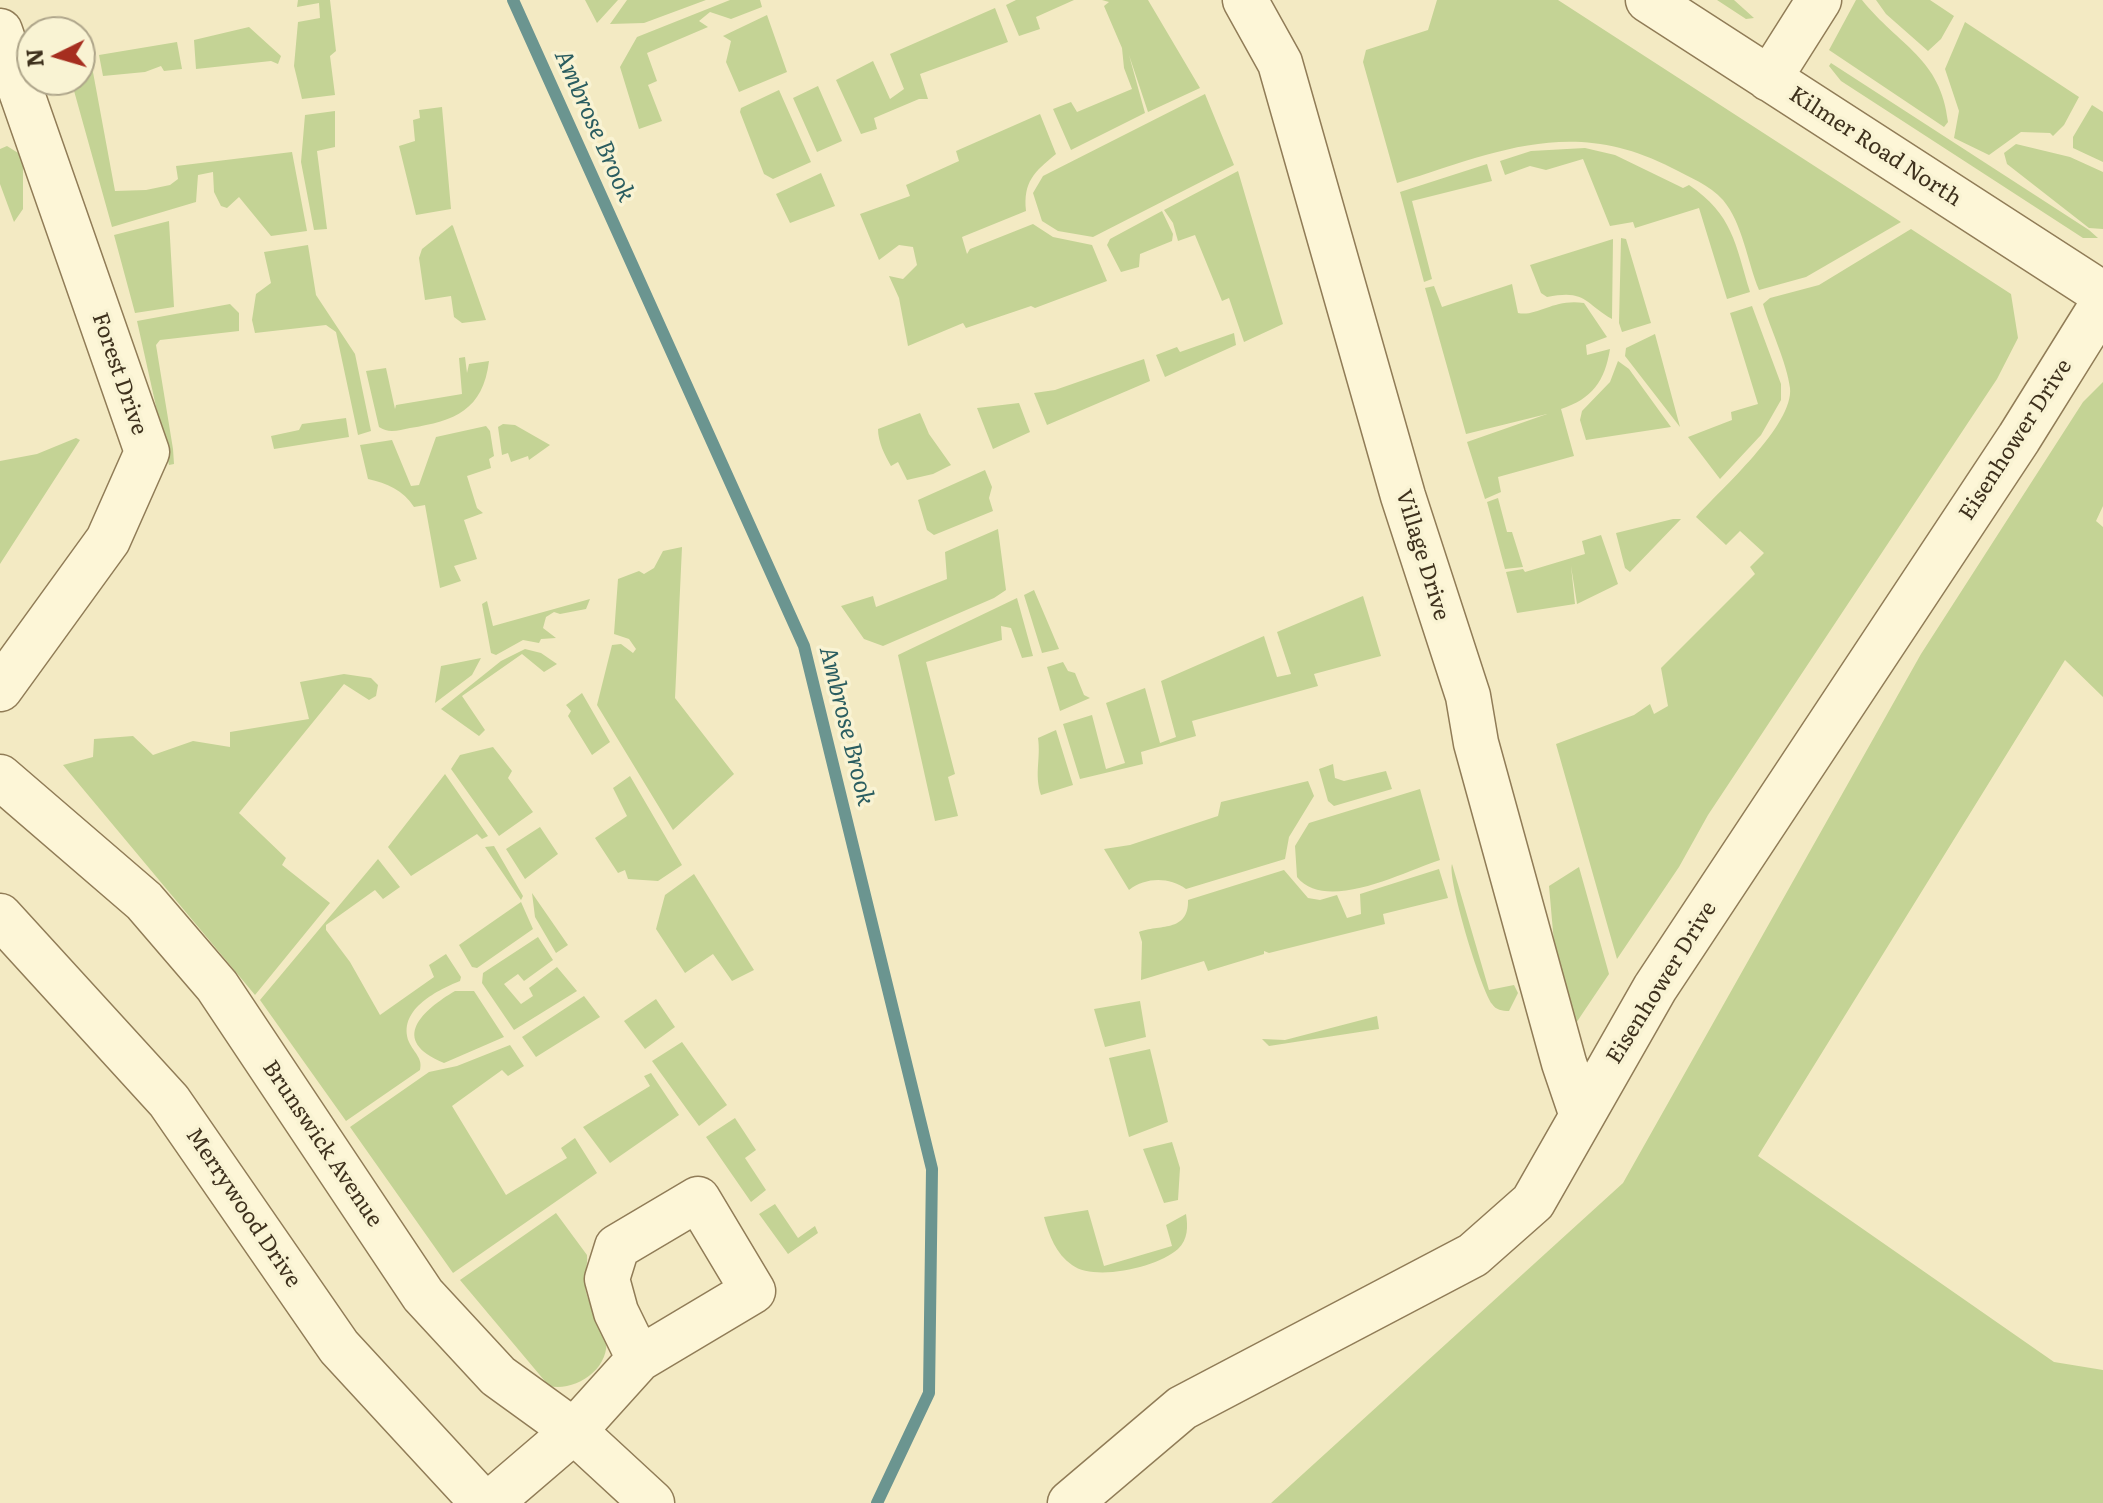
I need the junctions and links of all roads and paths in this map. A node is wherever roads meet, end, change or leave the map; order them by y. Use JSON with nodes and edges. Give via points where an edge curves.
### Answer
{"nodes":[{"id":1,"x":1245,"y":0,"type":"edge"},
{"id":2,"x":1648,"y":0,"type":"edge"},
{"id":3,"x":1819,"y":0,"type":"edge"},
{"id":4,"x":0,"y":31,"type":"edge"},
{"id":5,"x":1769,"y":79,"type":"junction"},
{"id":6,"x":2103,"y":294,"type":"edge"},
{"id":7,"x":2103,"y":303,"type":"edge"},
{"id":8,"x":0,"y":689,"type":"edge"},
{"id":9,"x":0,"y":777,"type":"edge"},
{"id":10,"x":0,"y":916,"type":"edge"},
{"id":11,"x":1582,"y":1116,"type":"junction"},
{"id":12,"x":639,"y":1359,"type":"dead end"},
{"id":13,"x":574,"y":1431,"type":"junction"},
{"id":14,"x":483,"y":1503,"type":"edge"},
{"id":15,"x":490,"y":1503,"type":"edge"},
{"id":16,"x":652,"y":1503,"type":"edge"},
{"id":17,"x":1070,"y":1503,"type":"edge"}],
"edges":[{"from":1,"to":11,"type":"street","name":"Village Drive","via":[[1280,63],[1403,496],[1468,696],[1476,743]]},
{"from":2,"to":5,"type":"street","name":"Kilmer Road North"},
{"from":3,"to":5,"type":"street"},
{"from":4,"to":8,"type":"street","name":"Forest Drive","via":[[147,452],[108,540]]},
{"from":5,"to":6,"type":"street","name":"Kilmer Road North"},
{"from":7,"to":11,"type":"street","name":"Eisenhower Drive","via":[[1655,988]]},
{"from":9,"to":13,"type":"street","name":"Brunswick Avenue","via":[[144,901],[217,986],[423,1295],[498,1376]]},
{"from":10,"to":14,"type":"street","name":"Merrywood Drive","via":[[169,1101],[339,1347]]},
{"from":11,"to":17,"type":"street","name":"Eisenhower Drive","via":[[1533,1202],[1473,1255],[1182,1408]]},
{"from":12,"to":13,"type":"street"},
{"from":13,"to":15,"type":"street"},
{"from":13,"to":16,"type":"street","name":"Brunswick Avenue"}]}
